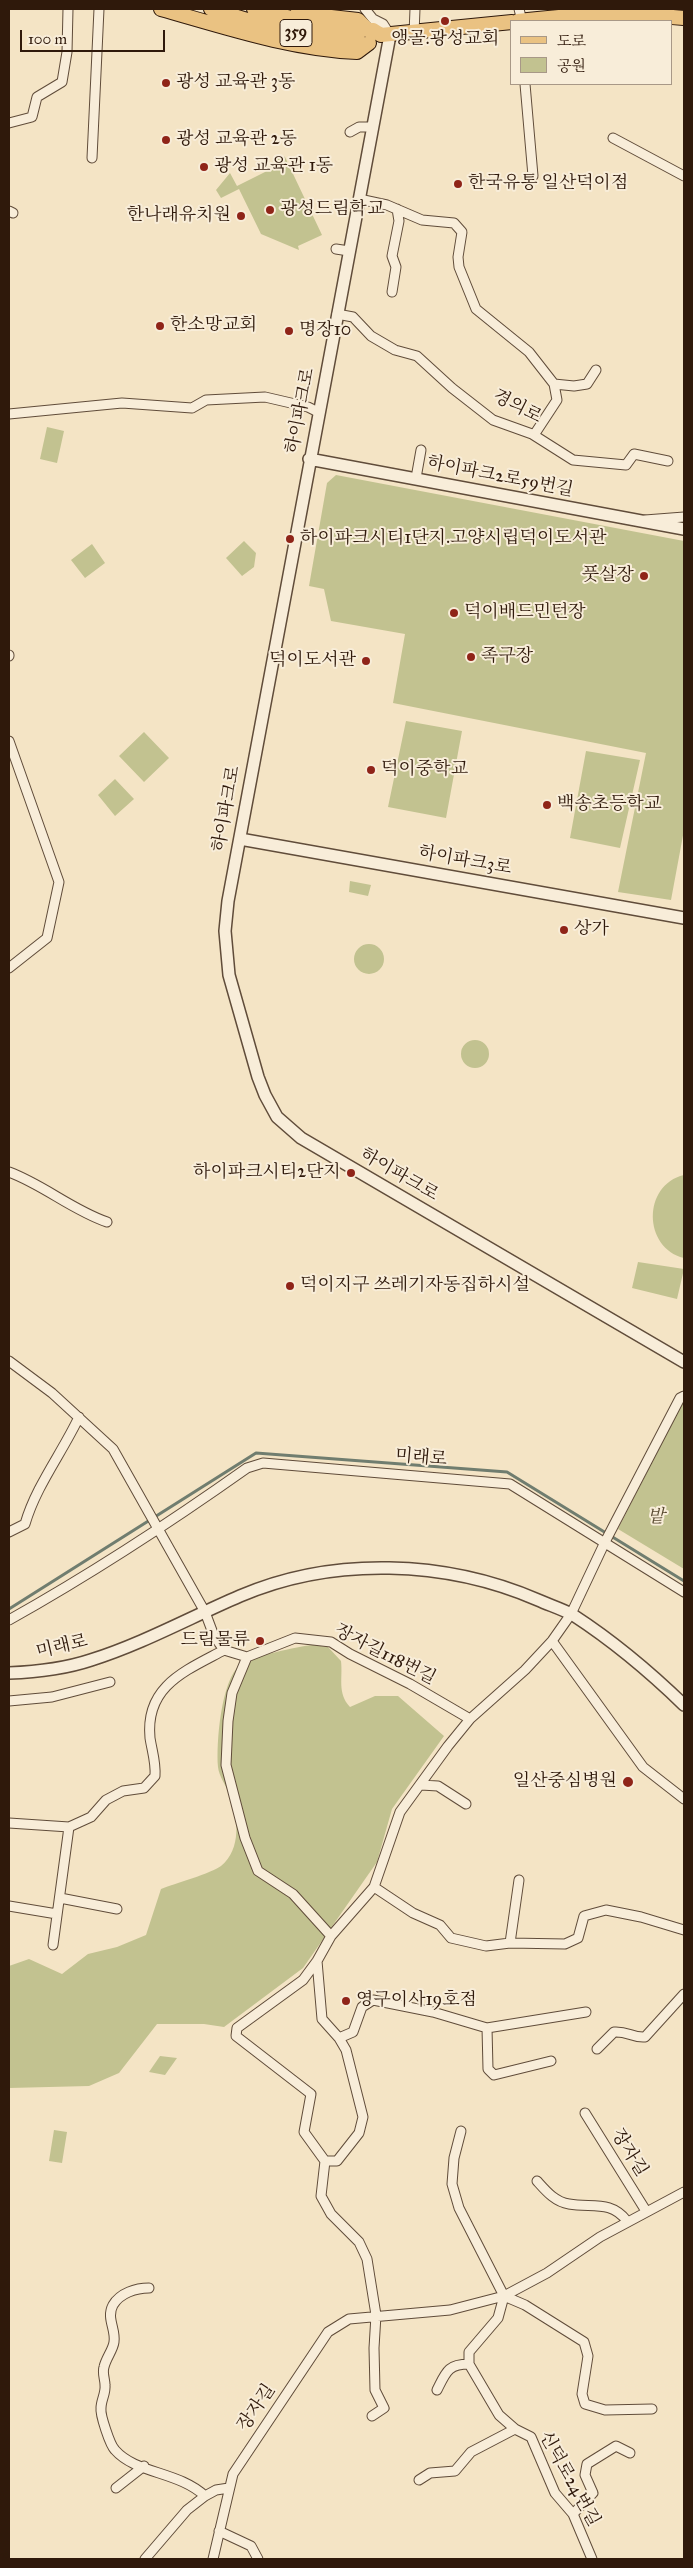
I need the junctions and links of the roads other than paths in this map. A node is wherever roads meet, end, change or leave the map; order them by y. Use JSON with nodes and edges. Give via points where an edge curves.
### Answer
{"nodes":[{"id":1,"x":68,"y":9,"type":"edge"},
{"id":2,"x":99,"y":9,"type":"edge"},
{"id":3,"x":161,"y":9,"type":"edge"},
{"id":4,"x":210,"y":9,"type":"edge"},
{"id":5,"x":254,"y":9,"type":"edge"},
{"id":6,"x":298,"y":9,"type":"edge"},
{"id":7,"x":364,"y":9,"type":"edge"},
{"id":8,"x":415,"y":9,"type":"edge"},
{"id":9,"x":684,"y":18,"type":"edge"},
{"id":10,"x":535,"y":20,"type":"edge"},
{"id":11,"x":510,"y":22,"type":"edge"},
{"id":12,"x":414,"y":34,"type":"junction"},
{"id":13,"x":377,"y":36,"type":"junction"},
{"id":14,"x":524,"y":85,"type":"edge"},
{"id":15,"x":9,"y":123,"type":"edge"},
{"id":16,"x":373,"y":127,"type":"junction"},
{"id":17,"x":350,"y":132,"type":"dead end"},
{"id":18,"x":614,"y":138,"type":"dead end"},
{"id":19,"x":92,"y":158,"type":"dead end"},
{"id":20,"x":533,"y":176,"type":"dead end"},
{"id":21,"x":684,"y":176,"type":"edge"},
{"id":22,"x":359,"y":199,"type":"junction"},
{"id":23,"x":397,"y":209,"type":"junction"},
{"id":24,"x":336,"y":248,"type":"dead end"},
{"id":25,"x":350,"y":251,"type":"junction"},
{"id":26,"x":392,"y":292,"type":"dead end"},
{"id":27,"x":337,"y":314,"type":"junction"},
{"id":28,"x":596,"y":370,"type":"dead end"},
{"id":29,"x":554,"y":384,"type":"junction"},
{"id":30,"x":318,"y":412,"type":"junction"},
{"id":31,"x":9,"y":414,"type":"edge"},
{"id":32,"x":534,"y":435,"type":"junction"},
{"id":33,"x":421,"y":450,"type":"dead end"},
{"id":34,"x":309,"y":459,"type":"junction"},
{"id":35,"x":668,"y":462,"type":"dead end"},
{"id":36,"x":416,"y":478,"type":"junction"},
{"id":37,"x":684,"y":517,"type":"edge"},
{"id":38,"x":639,"y":521,"type":"junction"},
{"id":39,"x":684,"y":530,"type":"edge"},
{"id":40,"x":9,"y":741,"type":"edge"},
{"id":41,"x":240,"y":839,"type":"junction"},
{"id":42,"x":684,"y":918,"type":"edge"},
{"id":43,"x":9,"y":968,"type":"edge"},
{"id":44,"x":9,"y":1172,"type":"edge"},
{"id":45,"x":107,"y":1222,"type":"dead end"},
{"id":46,"x":9,"y":1360,"type":"edge"},
{"id":47,"x":684,"y":1362,"type":"edge"},
{"id":48,"x":684,"y":1396,"type":"edge"},
{"id":49,"x":80,"y":1417,"type":"junction"},
{"id":50,"x":157,"y":1527,"type":"junction"},
{"id":51,"x":9,"y":1532,"type":"edge"},
{"id":52,"x":606,"y":1540,"type":"junction"},
{"id":53,"x":684,"y":1592,"type":"edge"},
{"id":54,"x":205,"y":1612,"type":"junction"},
{"id":55,"x":571,"y":1614,"type":"junction"},
{"id":56,"x":9,"y":1620,"type":"edge"},
{"id":57,"x":552,"y":1640,"type":"junction"},
{"id":58,"x":224,"y":1650,"type":"junction"},
{"id":59,"x":247,"y":1657,"type":"junction"},
{"id":60,"x":9,"y":1673,"type":"edge"},
{"id":61,"x":110,"y":1682,"type":"dead end"},
{"id":62,"x":9,"y":1701,"type":"edge"},
{"id":63,"x":684,"y":1705,"type":"edge"},
{"id":64,"x":470,"y":1719,"type":"junction"},
{"id":65,"x":421,"y":1785,"type":"junction"},
{"id":66,"x":684,"y":1799,"type":"edge"},
{"id":67,"x":466,"y":1804,"type":"dead end"},
{"id":68,"x":9,"y":1823,"type":"edge"},
{"id":69,"x":68,"y":1827,"type":"junction"},
{"id":70,"x":519,"y":1880,"type":"dead end"},
{"id":71,"x":374,"y":1887,"type":"junction"},
{"id":72,"x":60,"y":1898,"type":"junction"},
{"id":73,"x":9,"y":1906,"type":"edge"},
{"id":74,"x":117,"y":1909,"type":"dead end"},
{"id":75,"x":57,"y":1914,"type":"junction"},
{"id":76,"x":684,"y":1930,"type":"edge"},
{"id":77,"x":331,"y":1936,"type":"junction"},
{"id":78,"x":510,"y":1943,"type":"junction"},
{"id":79,"x":53,"y":1945,"type":"dead end"},
{"id":80,"x":318,"y":1961,"type":"junction"},
{"id":81,"x":684,"y":1994,"type":"edge"},
{"id":82,"x":586,"y":2012,"type":"dead end"},
{"id":83,"x":487,"y":2028,"type":"junction"},
{"id":84,"x":339,"y":2038,"type":"junction"},
{"id":85,"x":597,"y":2049,"type":"dead end"},
{"id":86,"x":551,"y":2061,"type":"dead end"},
{"id":87,"x":585,"y":2113,"type":"dead end"},
{"id":88,"x":462,"y":2131,"type":"dead end"},
{"id":89,"x":325,"y":2161,"type":"junction"},
{"id":90,"x":538,"y":2181,"type":"dead end"},
{"id":91,"x":684,"y":2192,"type":"edge"},
{"id":92,"x":646,"y":2211,"type":"junction"},
{"id":93,"x":627,"y":2221,"type":"junction"},
{"id":94,"x":149,"y":2288,"type":"dead end"},
{"id":95,"x":504,"y":2296,"type":"junction"},
{"id":96,"x":376,"y":2315,"type":"junction"},
{"id":97,"x":469,"y":2364,"type":"junction"},
{"id":98,"x":437,"y":2390,"type":"dead end"},
{"id":99,"x":652,"y":2408,"type":"dead end"},
{"id":100,"x":372,"y":2416,"type":"dead end"},
{"id":101,"x":515,"y":2429,"type":"junction"},
{"id":102,"x":630,"y":2453,"type":"dead end"},
{"id":103,"x":144,"y":2466,"type":"junction"},
{"id":104,"x":419,"y":2480,"type":"dead end"},
{"id":105,"x":116,"y":2488,"type":"dead end"},
{"id":106,"x":229,"y":2488,"type":"junction"},
{"id":107,"x":205,"y":2496,"type":"junction"},
{"id":108,"x":573,"y":2514,"type":"junction"},
{"id":109,"x":218,"y":2531,"type":"junction"},
{"id":110,"x":146,"y":2559,"type":"edge"},
{"id":111,"x":213,"y":2559,"type":"edge"},
{"id":112,"x":258,"y":2559,"type":"edge"},
{"id":113,"x":592,"y":2559,"type":"edge"}],
"edges":[{"from":1,"to":15,"type":"street","via":[[67,52],[62,82],[37,97],[32,117]]},
{"from":2,"to":19,"type":"street"},
{"from":3,"to":13,"type":"main road","via":[[260,36],[333,51],[357,52]]},
{"from":4,"to":13,"type":"main road","number":"359","via":[[339,42]]},
{"from":5,"to":13,"type":"main road","number":"359"},
{"from":6,"to":13,"type":"main road","via":[[322,16],[358,20]]},
{"from":7,"to":13,"type":"street","via":[[383,24]]},
{"from":8,"to":12,"type":"street"},
{"from":9,"to":10,"type":"main road","via":[[623,13]]},
{"from":11,"to":12,"type":"main road","number":"359"},
{"from":12,"to":13,"type":"main road","number":"359"},
{"from":13,"to":16,"type":"street","name":"하이파크로"},
{"from":14,"to":20,"type":"street"},
{"from":16,"to":17,"type":"street","via":[[359,127]]},
{"from":16,"to":22,"type":"street","name":"하이파크로"},
{"from":18,"to":21,"type":"street"},
{"from":22,"to":23,"type":"street"},
{"from":22,"to":25,"type":"street","name":"하이파크로"},
{"from":23,"to":26,"type":"street","via":[[399,221],[392,256],[396,267]]},
{"from":23,"to":29,"type":"street","via":[[422,220],[454,223],[458,227],[462,232],[459,267],[476,309],[529,352]]},
{"from":24,"to":25,"type":"street"},
{"from":25,"to":27,"type":"street","name":"하이파크로"},
{"from":27,"to":30,"type":"street","name":"하이파크로"},
{"from":27,"to":32,"type":"street","name":"경의로","via":[[353,317],[371,336],[395,350],[417,356],[493,420]]},
{"from":28,"to":29,"type":"street","via":[[587,384]]},
{"from":29,"to":32,"type":"street","via":[[556,400]]},
{"from":30,"to":31,"type":"street","via":[[265,397],[206,400],[192,408],[122,403]]},
{"from":30,"to":34,"type":"street","name":"하이파크로"},
{"from":32,"to":35,"type":"street","name":"경의로","via":[[573,460],[626,465],[634,454]]},
{"from":33,"to":36,"type":"street"},
{"from":34,"to":36,"type":"street","name":"하이파크2로59번길"},
{"from":34,"to":41,"type":"street","name":"하이파크로"},
{"from":36,"to":38,"type":"street","name":"하이파크2로59번길"},
{"from":37,"to":38,"type":"street"},
{"from":38,"to":39,"type":"street","name":"하이파크2로59번길"},
{"from":40,"to":43,"type":"street","via":[[59,882],[47,938]]},
{"from":41,"to":42,"type":"street","name":"하이파크3로"},
{"from":41,"to":47,"type":"street","name":"하이파크로","via":[[226,921],[227,963],[260,1080],[277,1117],[302,1138],[355,1171]]},
{"from":44,"to":45,"type":"street","via":[[37,1184],[91,1217]]},
{"from":46,"to":49,"type":"street"},
{"from":48,"to":52,"type":"street","via":[[680,1398]]},
{"from":49,"to":50,"type":"street","via":[[113,1449]]},
{"from":49,"to":51,"type":"street","via":[[64,1450],[32,1500],[25,1524]]},
{"from":50,"to":52,"type":"street","name":"미래로","via":[[247,1468],[262,1462],[510,1484]]},
{"from":50,"to":54,"type":"street"},
{"from":50,"to":56,"type":"street","name":"미래로","via":[[81,1580]]},
{"from":52,"to":53,"type":"street","name":"미래로"},
{"from":52,"to":55,"type":"street"},
{"from":54,"to":55,"type":"street","name":"미래로","via":[[241,1595],[302,1576],[388,1568],[448,1573],[488,1582]]},
{"from":54,"to":58,"type":"street","via":[[214,1636]]},
{"from":54,"to":60,"type":"street","name":"미래로","via":[[91,1660],[48,1670]]},
{"from":55,"to":57,"type":"street"},
{"from":55,"to":63,"type":"street","name":"미래로","via":[[643,1666]]},
{"from":57,"to":64,"type":"street","via":[[525,1670]]},
{"from":57,"to":66,"type":"street","via":[[643,1767]]},
{"from":58,"to":59,"type":"street"},
{"from":58,"to":69,"type":"street","via":[[171,1682],[156,1697],[150,1738],[156,1776],[144,1788],[123,1791],[106,1800],[91,1817]]},
{"from":59,"to":64,"type":"street","name":"장자길118번길","via":[[295,1638],[331,1642]]},
{"from":59,"to":77,"type":"street","via":[[232,1693],[226,1765],[245,1838],[258,1871],[293,1894]]},
{"from":61,"to":62,"type":"street","via":[[52,1697]]},
{"from":64,"to":65,"type":"street"},
{"from":65,"to":67,"type":"street","via":[[438,1786]]},
{"from":65,"to":71,"type":"street","via":[[400,1812]]},
{"from":68,"to":69,"type":"street"},
{"from":69,"to":72,"type":"street"},
{"from":70,"to":78,"type":"street"},
{"from":71,"to":77,"type":"street"},
{"from":71,"to":78,"type":"street","via":[[413,1913],[440,1926],[451,1938],[486,1946]]},
{"from":72,"to":74,"type":"street"},
{"from":72,"to":75,"type":"street"},
{"from":73,"to":75,"type":"street"},
{"from":75,"to":79,"type":"street"},
{"from":76,"to":78,"type":"street","via":[[606,1910],[584,1916],[578,1938],[565,1944]]},
{"from":77,"to":80,"type":"street"},
{"from":80,"to":84,"type":"street","via":[[322,2019]]},
{"from":80,"to":89,"type":"street","via":[[303,1980],[237,2028],[236,2036],[311,2094],[304,2132]]},
{"from":81,"to":85,"type":"street","via":[[645,2037],[636,2038],[626,2031],[614,2032]]},
{"from":82,"to":83,"type":"street"},
{"from":83,"to":84,"type":"street","via":[[373,2000],[362,2007],[353,2032]]},
{"from":83,"to":86,"type":"street","via":[[488,2069],[494,2076]]},
{"from":84,"to":89,"type":"street","via":[[346,2050],[363,2116],[359,2133],[337,2160]]},
{"from":87,"to":92,"type":"street","name":"장자길"},
{"from":88,"to":95,"type":"street","via":[[454,2158],[452,2184],[459,2208]]},
{"from":89,"to":96,"type":"street","via":[[321,2196],[331,2214],[358,2242],[368,2259]]},
{"from":90,"to":93,"type":"street","via":[[551,2196],[568,2204],[593,2204],[611,2209],[620,2212]]},
{"from":91,"to":92,"type":"street","name":"장자길"},
{"from":92,"to":93,"type":"street","name":"장자길"},
{"from":93,"to":95,"type":"street","name":"장자길","via":[[547,2273]]},
{"from":94,"to":103,"type":"street","via":[[138,2288],[124,2294],[113,2304],[109,2316],[114,2343],[103,2370],[106,2387],[101,2409],[113,2448],[128,2463]]},
{"from":95,"to":96,"type":"street","name":"장자길","via":[[450,2310]]},
{"from":95,"to":97,"type":"street","via":[[498,2318],[469,2352]]},
{"from":95,"to":99,"type":"street","via":[[525,2305],[584,2342],[588,2356],[582,2394],[585,2404],[605,2410]]},
{"from":96,"to":100,"type":"street","via":[[375,2390],[384,2408]]},
{"from":96,"to":106,"type":"street","name":"장자길","via":[[349,2319],[328,2332],[233,2474]]},
{"from":97,"to":98,"type":"street","via":[[457,2364],[448,2370]]},
{"from":97,"to":101,"type":"street","name":"신덕로24번길","via":[[499,2415]]},
{"from":101,"to":104,"type":"street","via":[[472,2452],[455,2471],[430,2473]]},
{"from":101,"to":108,"type":"street","name":"신덕로24번길","via":[[531,2437],[554,2493]]},
{"from":102,"to":108,"type":"street","via":[[616,2446],[587,2464],[585,2475],[593,2493]]},
{"from":103,"to":105,"type":"street"},
{"from":103,"to":107,"type":"street","via":[[192,2484]]},
{"from":106,"to":107,"type":"street"},
{"from":106,"to":109,"type":"street","name":"장자길"},
{"from":107,"to":110,"type":"street","via":[[187,2510]]},
{"from":108,"to":113,"type":"street","name":"신덕로24번길"},
{"from":109,"to":111,"type":"street","name":"장자길"},
{"from":109,"to":112,"type":"street","via":[[251,2546]]}]}
